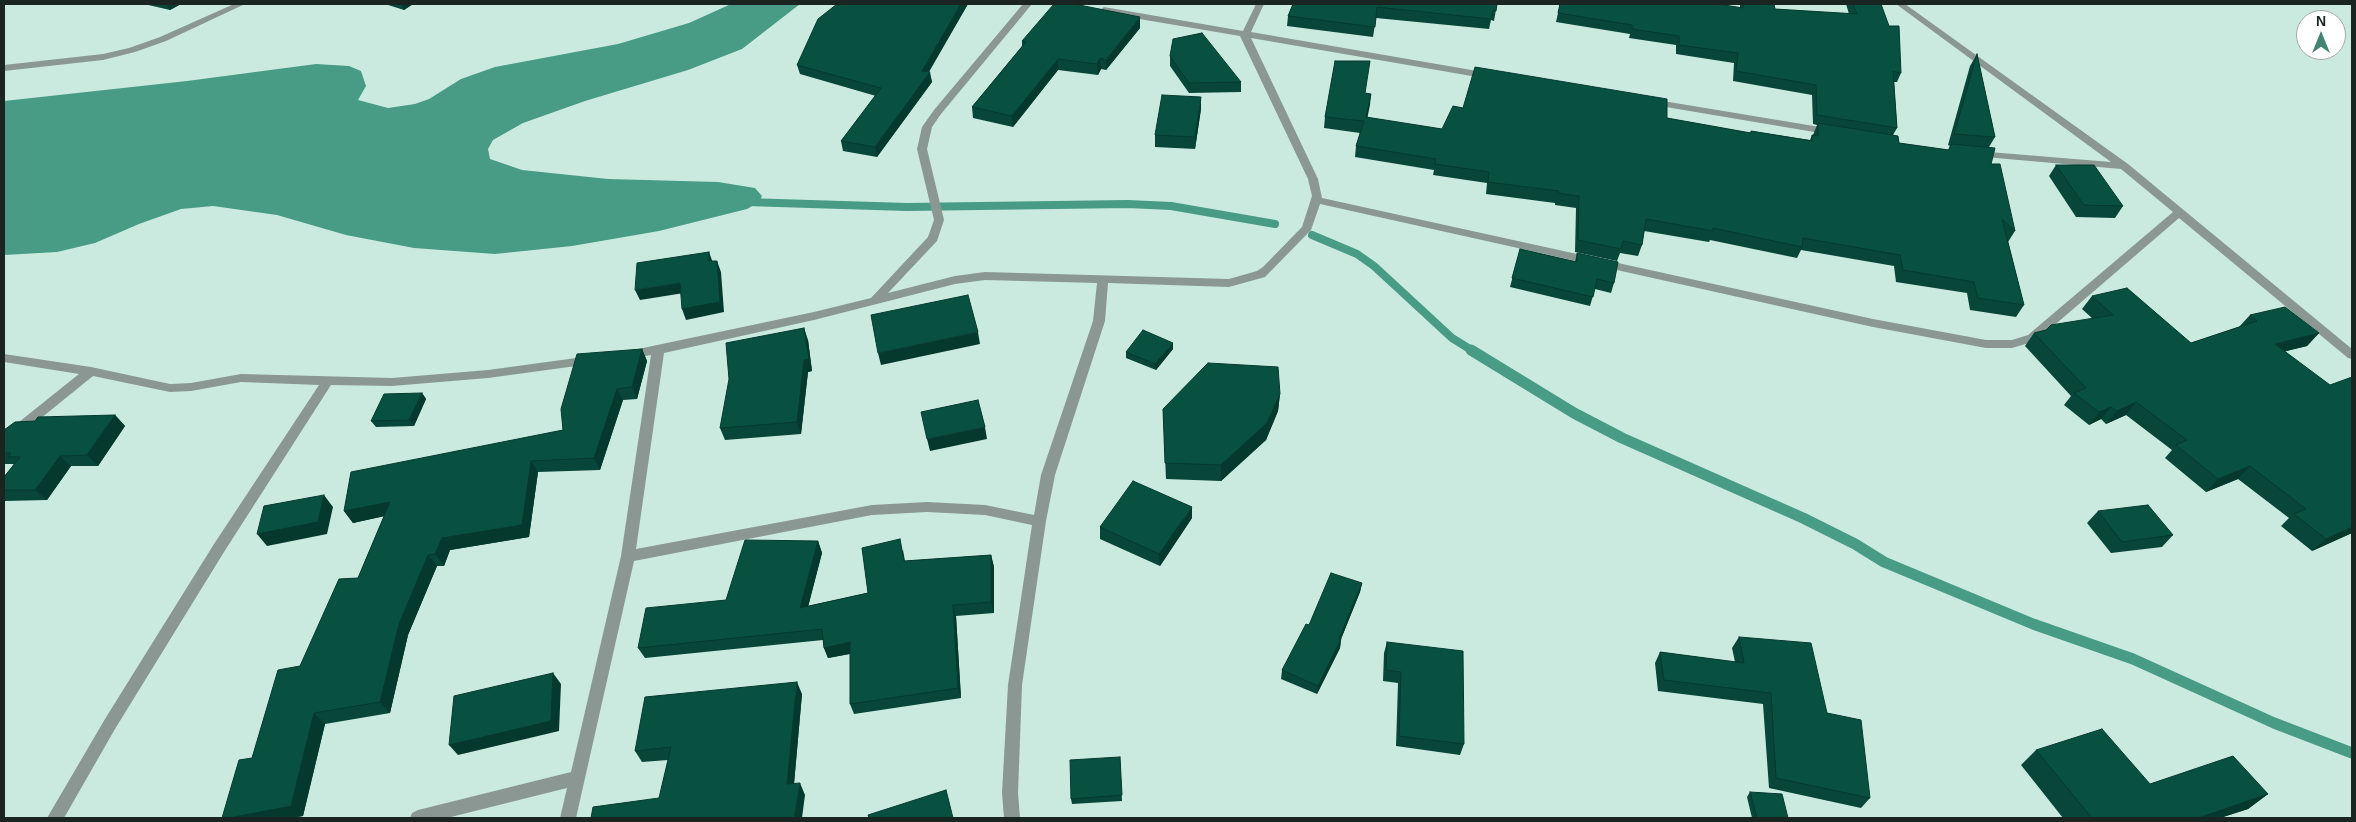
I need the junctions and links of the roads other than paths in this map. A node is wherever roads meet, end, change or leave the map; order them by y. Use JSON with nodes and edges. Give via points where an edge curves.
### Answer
{"nodes":[{"id":1,"x":241,"y":4,"type":"edge"},
{"id":2,"x":1028,"y":4,"type":"edge"},
{"id":3,"x":1260,"y":4,"type":"edge"},
{"id":4,"x":1900,"y":4,"type":"edge"},
{"id":5,"x":1095,"y":9,"type":"edge"},
{"id":6,"x":1245,"y":36,"type":"junction"},
{"id":7,"x":4,"y":68,"type":"edge"},
{"id":8,"x":1501,"y":78,"type":"edge"},
{"id":9,"x":1638,"y":100,"type":"edge"},
{"id":10,"x":1844,"y":134,"type":"edge"},
{"id":11,"x":1971,"y":153,"type":"edge"},
{"id":12,"x":2124,"y":166,"type":"junction"},
{"id":13,"x":1316,"y":200,"type":"junction"},
{"id":14,"x":2178,"y":213,"type":"junction"},
{"id":15,"x":1103,"y":279,"type":"junction"},
{"id":16,"x":875,"y":300,"type":"junction"},
{"id":17,"x":658,"y":350,"type":"junction"},
{"id":18,"x":2352,"y":355,"type":"edge"},
{"id":19,"x":4,"y":358,"type":"edge"},
{"id":20,"x":91,"y":371,"type":"junction"},
{"id":21,"x":328,"y":380,"type":"junction"},
{"id":22,"x":4,"y":441,"type":"edge"},
{"id":23,"x":1039,"y":521,"type":"junction"},
{"id":24,"x":628,"y":556,"type":"junction"},
{"id":25,"x":576,"y":778,"type":"junction"},
{"id":26,"x":56,"y":818,"type":"edge"},
{"id":27,"x":418,"y":818,"type":"edge"},
{"id":28,"x":568,"y":818,"type":"edge"},
{"id":29,"x":1012,"y":818,"type":"edge"}],
"edges":[{"from":1,"to":7,"type":"street","via":[[132,50],[104,57]]},
{"from":2,"to":16,"type":"street","via":[[927,128],[922,149],[939,220],[932,238]]},
{"from":3,"to":6,"type":"street"},
{"from":4,"to":12,"type":"street"},
{"from":5,"to":6,"type":"street"},
{"from":6,"to":8,"type":"street"},
{"from":6,"to":13,"type":"street","via":[[1313,179]]},
{"from":9,"to":10,"type":"street"},
{"from":11,"to":12,"type":"street"},
{"from":12,"to":14,"type":"street"},
{"from":13,"to":14,"type":"street","via":[[1872,323],[1986,344],[2012,344],[2032,338]]},
{"from":13,"to":15,"type":"street","via":[[1307,228],[1262,274],[1230,283]]},
{"from":14,"to":18,"type":"street"},
{"from":15,"to":16,"type":"street","via":[[985,276]]},
{"from":15,"to":23,"type":"street","via":[[1099,321],[1048,475]]},
{"from":16,"to":17,"type":"street"},
{"from":17,"to":21,"type":"street","via":[[488,374],[402,382]]},
{"from":17,"to":24,"type":"street"},
{"from":19,"to":20,"type":"street"},
{"from":20,"to":21,"type":"street","via":[[170,388],[241,378]]},
{"from":20,"to":22,"type":"street"},
{"from":21,"to":26,"type":"street","via":[[213,556]]},
{"from":23,"to":24,"type":"street","via":[[985,510],[927,506],[872,510]]},
{"from":23,"to":29,"type":"street","via":[[1015,685],[1010,793]]},
{"from":24,"to":25,"type":"street"},
{"from":25,"to":27,"type":"street"},
{"from":25,"to":28,"type":"street"}]}
